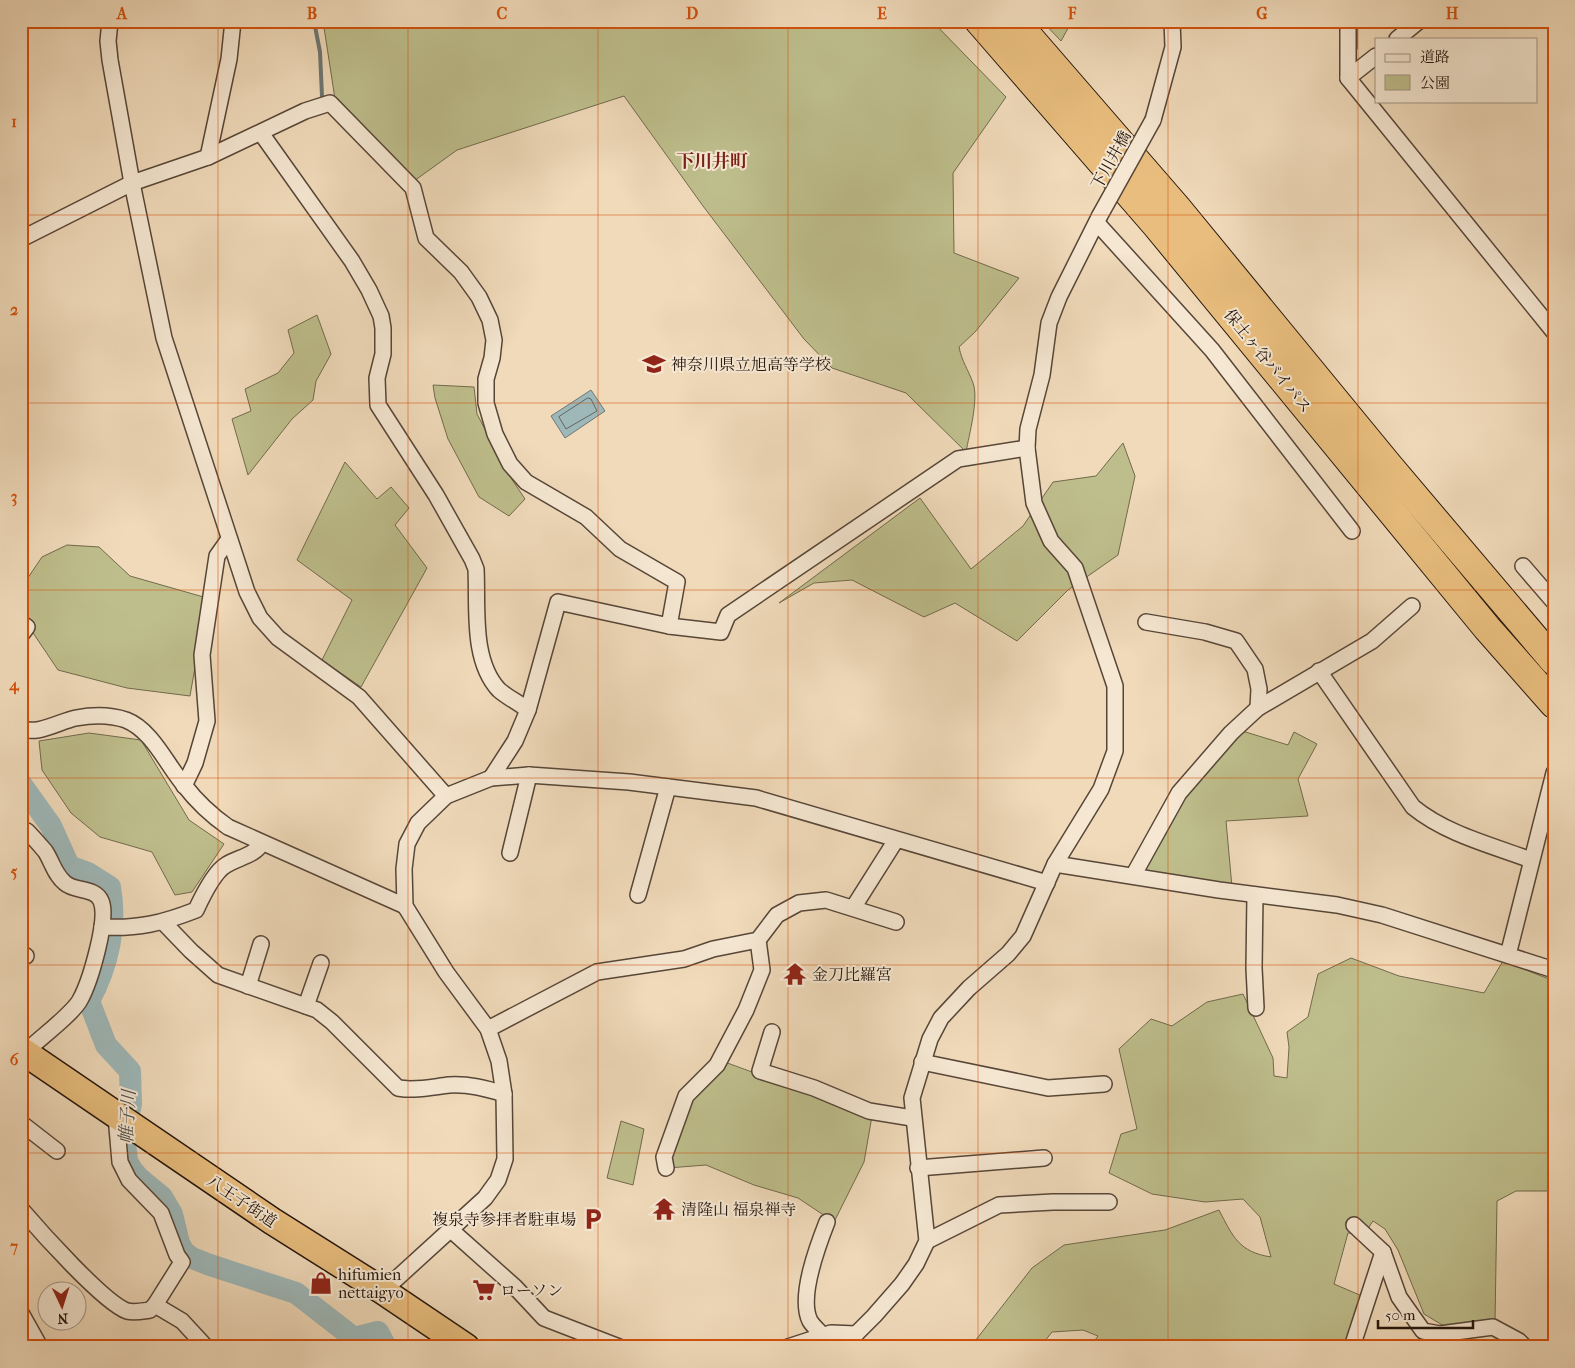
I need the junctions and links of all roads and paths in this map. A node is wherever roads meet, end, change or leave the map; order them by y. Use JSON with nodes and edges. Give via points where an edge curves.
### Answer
{"nodes":[{"id":1,"x":110,"y":21,"type":"edge"},
{"id":2,"x":233,"y":21,"type":"edge"},
{"id":3,"x":979,"y":21,"type":"edge"},
{"id":4,"x":1015,"y":21,"type":"edge"},
{"id":5,"x":1172,"y":21,"type":"edge"},
{"id":6,"x":1348,"y":21,"type":"edge"},
{"id":7,"x":1419,"y":21,"type":"edge"},
{"id":8,"x":1398,"y":38,"type":"edge"},
{"id":9,"x":1375,"y":57,"type":"edge"},
{"id":10,"x":1348,"y":78,"type":"junction"},
{"id":11,"x":261,"y":133,"type":"junction"},
{"id":12,"x":208,"y":157,"type":"junction"},
{"id":13,"x":132,"y":183,"type":"junction"},
{"id":14,"x":1098,"y":220,"type":"junction"},
{"id":15,"x":21,"y":239,"type":"edge"},
{"id":16,"x":1554,"y":332,"type":"edge"},
{"id":17,"x":1027,"y":448,"type":"junction"},
{"id":18,"x":1352,"y":531,"type":"dead end"},
{"id":19,"x":229,"y":539,"type":"junction"},
{"id":20,"x":1523,"y":566,"type":"dead end"},
{"id":21,"x":1554,"y":602,"type":"edge"},
{"id":22,"x":1412,"y":606,"type":"dead end"},
{"id":23,"x":1146,"y":622,"type":"dead end"},
{"id":24,"x":21,"y":623,"type":"edge"},
{"id":25,"x":669,"y":626,"type":"junction"},
{"id":26,"x":21,"y":635,"type":"edge"},
{"id":27,"x":1554,"y":661,"type":"edge"},
{"id":28,"x":1319,"y":671,"type":"junction"},
{"id":29,"x":1554,"y":704,"type":"edge"},
{"id":30,"x":1258,"y":708,"type":"junction"},
{"id":31,"x":528,"y":710,"type":"junction"},
{"id":32,"x":21,"y":728,"type":"edge"},
{"id":33,"x":1554,"y":773,"type":"edge"},
{"id":34,"x":529,"y":775,"type":"junction"},
{"id":35,"x":491,"y":778,"type":"junction"},
{"id":36,"x":184,"y":786,"type":"junction"},
{"id":37,"x":668,"y":787,"type":"junction"},
{"id":38,"x":446,"y":796,"type":"junction"},
{"id":39,"x":21,"y":837,"type":"edge"},
{"id":40,"x":896,"y":840,"type":"junction"},
{"id":41,"x":262,"y":843,"type":"junction"},
{"id":42,"x":510,"y":852,"type":"dead end"},
{"id":43,"x":1531,"y":860,"type":"junction"},
{"id":44,"x":1055,"y":864,"type":"junction"},
{"id":45,"x":1134,"y":876,"type":"junction"},
{"id":46,"x":1047,"y":883,"type":"junction"},
{"id":47,"x":638,"y":895,"type":"dead end"},
{"id":48,"x":1255,"y":895,"type":"junction"},
{"id":49,"x":405,"y":906,"type":"junction"},
{"id":50,"x":853,"y":908,"type":"junction"},
{"id":51,"x":896,"y":922,"type":"dead end"},
{"id":52,"x":164,"y":923,"type":"junction"},
{"id":53,"x":110,"y":927,"type":"junction"},
{"id":54,"x":758,"y":940,"type":"junction"},
{"id":55,"x":261,"y":944,"type":"dead end"},
{"id":56,"x":1508,"y":955,"type":"junction"},
{"id":57,"x":321,"y":962,"type":"dead end"},
{"id":58,"x":1554,"y":970,"type":"edge"},
{"id":59,"x":248,"y":986,"type":"junction"},
{"id":60,"x":306,"y":1006,"type":"junction"},
{"id":61,"x":1256,"y":1008,"type":"dead end"},
{"id":62,"x":488,"y":1029,"type":"junction"},
{"id":63,"x":772,"y":1032,"type":"dead end"},
{"id":64,"x":21,"y":1050,"type":"edge"},
{"id":65,"x":922,"y":1062,"type":"junction"},
{"id":66,"x":1104,"y":1084,"type":"dead end"},
{"id":67,"x":504,"y":1094,"type":"junction"},
{"id":68,"x":912,"y":1118,"type":"junction"},
{"id":69,"x":124,"y":1121,"type":"junction"},
{"id":70,"x":21,"y":1122,"type":"edge"},
{"id":71,"x":57,"y":1151,"type":"dead end"},
{"id":72,"x":1044,"y":1158,"type":"dead end"},
{"id":73,"x":666,"y":1168,"type":"dead end"},
{"id":74,"x":918,"y":1168,"type":"junction"},
{"id":75,"x":1109,"y":1202,"type":"dead end"},
{"id":76,"x":21,"y":1208,"type":"edge"},
{"id":77,"x":827,"y":1222,"type":"dead end"},
{"id":78,"x":1354,"y":1224,"type":"dead end"},
{"id":79,"x":451,"y":1230,"type":"junction"},
{"id":80,"x":927,"y":1241,"type":"junction"},
{"id":81,"x":1383,"y":1252,"type":"junction"},
{"id":82,"x":383,"y":1291,"type":"junction"},
{"id":83,"x":155,"y":1305,"type":"junction"},
{"id":84,"x":21,"y":1312,"type":"edge"},
{"id":85,"x":856,"y":1334,"type":"junction"},
{"id":86,"x":823,"y":1336,"type":"junction"},
{"id":87,"x":612,"y":1345,"type":"edge"},
{"id":88,"x":40,"y":1347,"type":"edge"},
{"id":89,"x":206,"y":1347,"type":"edge"},
{"id":90,"x":466,"y":1347,"type":"edge"},
{"id":91,"x":788,"y":1347,"type":"edge"},
{"id":92,"x":843,"y":1347,"type":"edge"},
{"id":93,"x":1352,"y":1347,"type":"edge"},
{"id":94,"x":1525,"y":1347,"type":"edge"}],
"edges":[{"from":1,"to":13,"type":"street","via":[[110,60]]},
{"from":2,"to":12,"type":"street","via":[[229,59]]},
{"from":3,"to":29,"type":"highway","name":"保土ヶ谷バイパス","via":[[1157,226],[1487,628]]},
{"from":4,"to":27,"type":"highway","name":"保土ヶ谷バイパス","via":[[1178,208],[1412,494]]},
{"from":5,"to":14,"type":"street","name":"下川井橋","bridge":true,"via":[[1173,47],[1153,120]]},
{"from":6,"to":10,"type":"street"},
{"from":7,"to":8,"type":"street"},
{"from":9,"to":10,"type":"street"},
{"from":10,"to":16,"type":"street"},
{"from":11,"to":12,"type":"street"},
{"from":11,"to":25,"type":"street","via":[[330,102],[413,188],[426,238],[461,272],[480,297],[490,320],[494,340],[486,379],[486,403],[495,434],[510,464],[526,482],[586,517],[620,549],[677,582]]},
{"from":11,"to":31,"type":"street","via":[[352,261],[381,316],[378,405],[436,495],[472,559],[476,569],[482,657],[487,672],[499,690]]},
{"from":12,"to":13,"type":"street"},
{"from":13,"to":15,"type":"street"},
{"from":13,"to":19,"type":"street","via":[[164,338]]},
{"from":14,"to":17,"type":"street","name":"下川井橋","via":[[1049,323]]},
{"from":14,"to":18,"type":"street","via":[[1212,350]]},
{"from":17,"to":25,"type":"street","via":[[958,459],[728,615],[721,632]]},
{"from":17,"to":44,"type":"street","name":"下川井橋","via":[[1034,503],[1051,541],[1075,568],[1115,686],[1115,751],[1101,789]]},
{"from":19,"to":36,"type":"street","via":[[218,556],[202,655],[207,721],[195,763]]},
{"from":19,"to":38,"type":"street","via":[[246,592],[260,618],[278,638],[359,697]]},
{"from":20,"to":21,"type":"street"},
{"from":22,"to":28,"type":"street","via":[[1372,642]]},
{"from":23,"to":30,"type":"street","via":[[1236,641],[1255,669]]},
{"from":24,"to":26,"type":"street","via":[[27,627]]},
{"from":25,"to":31,"type":"street","via":[[558,602]]},
{"from":28,"to":30,"type":"street"},
{"from":28,"to":43,"type":"street","via":[[1413,807],[1445,828]]},
{"from":30,"to":45,"type":"street","via":[[1231,733],[1180,793]]},
{"from":31,"to":35,"type":"street","via":[[515,741]]},
{"from":32,"to":36,"type":"street","via":[[36,730],[77,718],[111,716],[127,721],[139,727]]},
{"from":33,"to":43,"type":"street"},
{"from":34,"to":35,"type":"street"},
{"from":34,"to":37,"type":"street"},
{"from":34,"to":42,"type":"street"},
{"from":35,"to":38,"type":"street"},
{"from":36,"to":41,"type":"street","via":[[208,812],[228,827]]},
{"from":37,"to":40,"type":"street","via":[[756,798]]},
{"from":37,"to":47,"type":"street"},
{"from":38,"to":49,"type":"street","via":[[418,823],[407,844]]},
{"from":39,"to":53,"type":"street","via":[[27,831],[64,883],[74,889],[93,892],[100,900]]},
{"from":40,"to":46,"type":"street"},
{"from":40,"to":50,"type":"street"},
{"from":41,"to":49,"type":"street"},
{"from":41,"to":52,"type":"street","via":[[257,850],[224,866],[196,910]]},
{"from":43,"to":56,"type":"street"},
{"from":44,"to":45,"type":"street"},
{"from":44,"to":46,"type":"street","name":"下川井橋"},
{"from":45,"to":48,"type":"street"},
{"from":46,"to":65,"type":"street","name":"下川井橋","via":[[1022,936],[1008,954],[941,1018]]},
{"from":48,"to":56,"type":"street","via":[[1337,905],[1382,915]]},
{"from":48,"to":61,"type":"street"},
{"from":49,"to":62,"type":"street","via":[[446,972]]},
{"from":50,"to":51,"type":"street"},
{"from":50,"to":54,"type":"street","via":[[826,900],[799,903],[777,915]]},
{"from":52,"to":53,"type":"street","via":[[134,928]]},
{"from":52,"to":59,"type":"street","via":[[218,975]]},
{"from":53,"to":64,"type":"street","via":[[80,1002],[31,1047]]},
{"from":54,"to":62,"type":"street","via":[[684,959],[597,972]]},
{"from":54,"to":73,"type":"street","via":[[762,970],[756,986],[716,1065],[686,1096],[664,1157]]},
{"from":55,"to":59,"type":"street"},
{"from":56,"to":58,"type":"street"},
{"from":57,"to":60,"type":"street"},
{"from":59,"to":60,"type":"street"},
{"from":60,"to":67,"type":"street","via":[[332,1022],[398,1088],[412,1091],[467,1085]]},
{"from":62,"to":67,"type":"street","via":[[499,1061]]},
{"from":63,"to":68,"type":"street","via":[[760,1071],[814,1088],[869,1111]]},
{"from":64,"to":69,"type":"highway","name":"八王子街道"},
{"from":65,"to":66,"type":"street","via":[[1048,1088]]},
{"from":65,"to":68,"type":"street","name":"下川井橋","via":[[912,1098]]},
{"from":67,"to":79,"type":"street","via":[[505,1159],[498,1180],[486,1198]]},
{"from":68,"to":74,"type":"street","name":"下川井橋"},
{"from":69,"to":82,"type":"highway","name":"八王子街道"},
{"from":69,"to":83,"type":"street","via":[[120,1162],[130,1180],[162,1213],[182,1262]]},
{"from":70,"to":71,"type":"street"},
{"from":72,"to":74,"type":"street"},
{"from":74,"to":80,"type":"street","name":"下川井橋"},
{"from":75,"to":80,"type":"street","via":[[999,1205]]},
{"from":76,"to":83,"type":"street","via":[[110,1299],[127,1311],[150,1310]]},
{"from":77,"to":86,"type":"street","via":[[815,1251],[807,1308],[810,1321]]},
{"from":78,"to":81,"type":"street"},
{"from":79,"to":82,"type":"street"},
{"from":79,"to":87,"type":"street","via":[[515,1287],[544,1318]]},
{"from":80,"to":85,"type":"street","via":[[902,1284]]},
{"from":81,"to":93,"type":"street"},
{"from":81,"to":94,"type":"street","via":[[1399,1297],[1423,1331],[1440,1334],[1494,1327]]},
{"from":82,"to":90,"type":"highway","name":"八王子街道"},
{"from":83,"to":89,"type":"street","via":[[182,1321]]},
{"from":84,"to":88,"type":"street"},
{"from":85,"to":86,"type":"street","via":[[831,1333]]},
{"from":85,"to":92,"type":"street"},
{"from":86,"to":91,"type":"street"}]}
